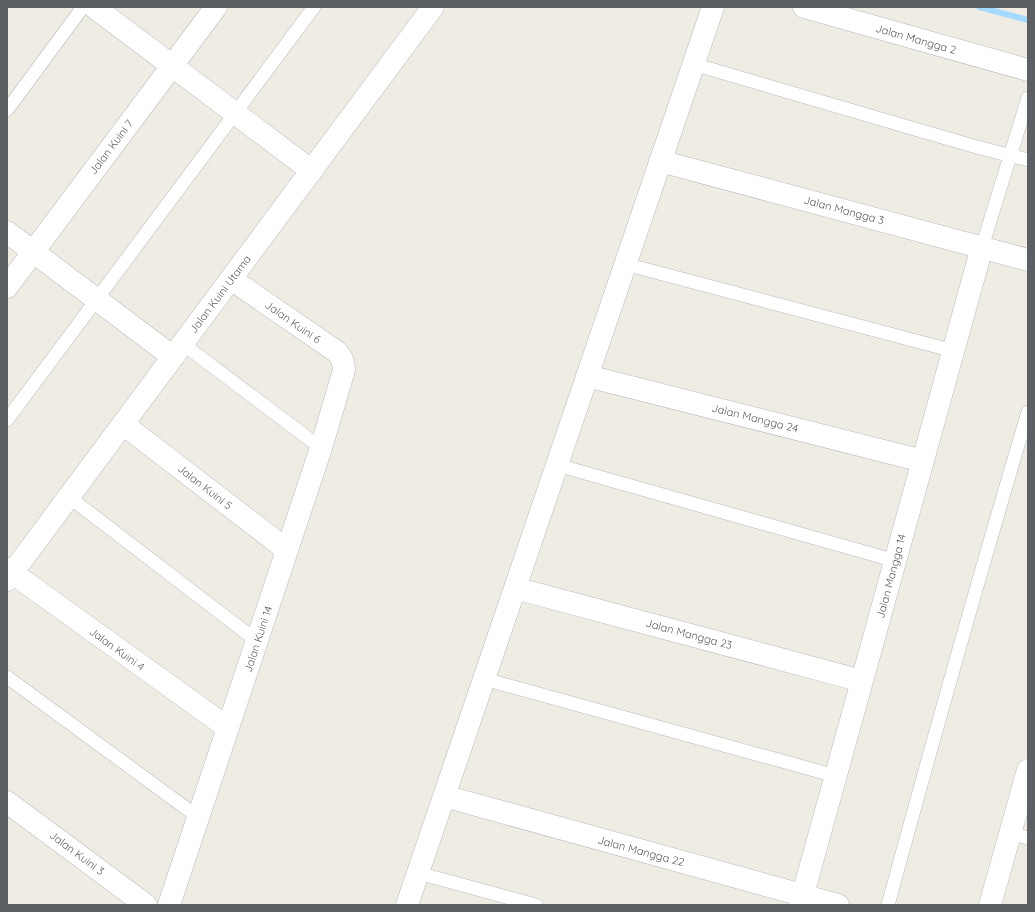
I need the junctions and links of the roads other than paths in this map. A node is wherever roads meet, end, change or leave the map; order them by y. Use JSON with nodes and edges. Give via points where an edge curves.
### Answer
{"nodes":[{"id":1,"x":83,"y":7,"type":"edge"},
{"id":2,"x":94,"y":7,"type":"edge"},
{"id":3,"x":216,"y":7,"type":"edge"},
{"id":4,"x":314,"y":7,"type":"edge"},
{"id":5,"x":433,"y":7,"type":"edge"},
{"id":6,"x":713,"y":7,"type":"edge"},
{"id":7,"x":804,"y":7,"type":"edge"},
{"id":8,"x":693,"y":64,"type":"junction"},
{"id":9,"x":172,"y":66,"type":"junction"},
{"id":10,"x":1028,"y":70,"type":"edge"},
{"id":11,"x":1028,"y":98,"type":"edge"},
{"id":12,"x":7,"y":110,"type":"edge"},
{"id":13,"x":235,"y":113,"type":"junction"},
{"id":14,"x":1010,"y":156,"type":"junction"},
{"id":15,"x":1028,"y":160,"type":"edge"},
{"id":16,"x":660,"y":161,"type":"junction"},
{"id":17,"x":312,"y":170,"type":"junction"},
{"id":18,"x":7,"y":232,"type":"edge"},
{"id":19,"x":982,"y":247,"type":"junction"},
{"id":20,"x":33,"y":252,"type":"junction"},
{"id":21,"x":1028,"y":260,"type":"edge"},
{"id":22,"x":625,"y":264,"type":"junction"},
{"id":23,"x":231,"y":279,"type":"junction"},
{"id":24,"x":7,"y":287,"type":"edge"},
{"id":25,"x":97,"y":300,"type":"junction"},
{"id":26,"x":178,"y":350,"type":"junction"},
{"id":27,"x":954,"y":351,"type":"junction"},
{"id":28,"x":343,"y":371,"type":"joint"},
{"id":29,"x":587,"y":376,"type":"junction"},
{"id":30,"x":1028,"y":412,"type":"edge"},
{"id":31,"x":7,"y":420,"type":"edge"},
{"id":32,"x":123,"y":424,"type":"junction"},
{"id":33,"x":321,"y":448,"type":"junction"},
{"id":34,"x":923,"y":461,"type":"junction"},
{"id":35,"x":557,"y":465,"type":"junction"},
{"id":36,"x":69,"y":497,"type":"junction"},
{"id":37,"x":287,"y":550,"type":"junction"},
{"id":38,"x":896,"y":560,"type":"junction"},
{"id":39,"x":9,"y":574,"type":"edge"},
{"id":40,"x":515,"y":588,"type":"junction"},
{"id":41,"x":257,"y":641,"type":"junction"},
{"id":42,"x":7,"y":677,"type":"edge"},
{"id":43,"x":484,"y":678,"type":"junction"},
{"id":44,"x":862,"y":681,"type":"junction"},
{"id":45,"x":228,"y":728,"type":"junction"},
{"id":46,"x":1028,"y":770,"type":"edge"},
{"id":47,"x":836,"y":776,"type":"junction"},
{"id":48,"x":444,"y":796,"type":"junction"},
{"id":49,"x":7,"y":802,"type":"edge"},
{"id":50,"x":198,"y":817,"type":"junction"},
{"id":51,"x":1019,"y":836,"type":"edge"},
{"id":52,"x":418,"y":873,"type":"junction"},
{"id":53,"x":802,"y":900,"type":"edge"},
{"id":54,"x":146,"y":905,"type":"edge"},
{"id":55,"x":169,"y":905,"type":"edge"},
{"id":56,"x":407,"y":905,"type":"edge"},
{"id":57,"x":536,"y":905,"type":"edge"},
{"id":58,"x":838,"y":905,"type":"edge"},
{"id":59,"x":888,"y":905,"type":"edge"},
{"id":60,"x":990,"y":905,"type":"edge"}],
"edges":[{"from":1,"to":12,"type":"lane"},
{"from":2,"to":9,"type":"street"},
{"from":3,"to":9,"type":"street","name":"Jalan Kuini 7"},
{"from":4,"to":13,"type":"lane"},
{"from":5,"to":17,"type":"street","name":"Jalan Kuini Utama"},
{"from":6,"to":8,"type":"street"},
{"from":7,"to":10,"type":"street","name":"Jalan Mangga 2"},
{"from":8,"to":14,"type":"lane"},
{"from":8,"to":16,"type":"street"},
{"from":9,"to":13,"type":"street"},
{"from":9,"to":20,"type":"street","name":"Jalan Kuini 7"},
{"from":11,"to":14,"type":"lane"},
{"from":13,"to":17,"type":"street"},
{"from":13,"to":25,"type":"lane"},
{"from":14,"to":15,"type":"lane"},
{"from":14,"to":19,"type":"lane"},
{"from":16,"to":19,"type":"street","name":"Jalan Mangga 3"},
{"from":16,"to":22,"type":"street"},
{"from":17,"to":23,"type":"street","name":"Jalan Kuini Utama"},
{"from":18,"to":20,"type":"street"},
{"from":19,"to":21,"type":"street","name":"Jalan Mangga 3"},
{"from":19,"to":27,"type":"street","name":"Jalan Mangga 14"},
{"from":20,"to":24,"type":"street","name":"Jalan Kuini 7"},
{"from":20,"to":25,"type":"street"},
{"from":22,"to":27,"type":"lane"},
{"from":22,"to":29,"type":"street"},
{"from":23,"to":26,"type":"street","name":"Jalan Kuini Utama"},
{"from":23,"to":28,"type":"street","name":"Jalan Kuini 6","via":[[337,352],[344,363]]},
{"from":25,"to":26,"type":"street"},
{"from":25,"to":31,"type":"lane"},
{"from":26,"to":32,"type":"street","name":"Jalan Kuini Utama"},
{"from":26,"to":33,"type":"lane"},
{"from":27,"to":34,"type":"street","name":"Jalan Mangga 14"},
{"from":28,"to":33,"type":"street","name":"Jalan Kuini 14"},
{"from":29,"to":34,"type":"street","name":"Jalan Mangga 24"},
{"from":29,"to":35,"type":"street"},
{"from":30,"to":59,"type":"lane"},
{"from":32,"to":36,"type":"street","name":"Jalan Kuini Utama"},
{"from":32,"to":37,"type":"street","name":"Jalan Kuini 5"},
{"from":33,"to":37,"type":"street","name":"Jalan Kuini 14"},
{"from":34,"to":38,"type":"street","name":"Jalan Mangga 14"},
{"from":35,"to":38,"type":"lane"},
{"from":35,"to":40,"type":"street"},
{"from":36,"to":39,"type":"street","name":"Jalan Kuini Utama"},
{"from":36,"to":41,"type":"lane"},
{"from":37,"to":41,"type":"street","name":"Jalan Kuini 14"},
{"from":38,"to":44,"type":"street","name":"Jalan Mangga 14"},
{"from":39,"to":45,"type":"street","name":"Jalan Kuini 4"},
{"from":40,"to":43,"type":"street"},
{"from":40,"to":44,"type":"street","name":"Jalan Mangga 23"},
{"from":41,"to":45,"type":"street","name":"Jalan Kuini 14"},
{"from":42,"to":50,"type":"lane"},
{"from":43,"to":47,"type":"lane"},
{"from":43,"to":48,"type":"street"},
{"from":44,"to":47,"type":"street","name":"Jalan Mangga 14"},
{"from":45,"to":50,"type":"street","name":"Jalan Kuini 14"},
{"from":46,"to":51,"type":"street"},
{"from":47,"to":53,"type":"street","name":"Jalan Mangga 14"},
{"from":48,"to":52,"type":"street"},
{"from":48,"to":53,"type":"street","name":"Jalan Mangga 22"},
{"from":49,"to":54,"type":"street","name":"Jalan Kuini 3"},
{"from":50,"to":55,"type":"street","name":"Jalan Kuini 14"},
{"from":51,"to":60,"type":"street"},
{"from":52,"to":56,"type":"street"},
{"from":52,"to":57,"type":"lane"},
{"from":53,"to":58,"type":"street","name":"Jalan Mangga 22"}]}
